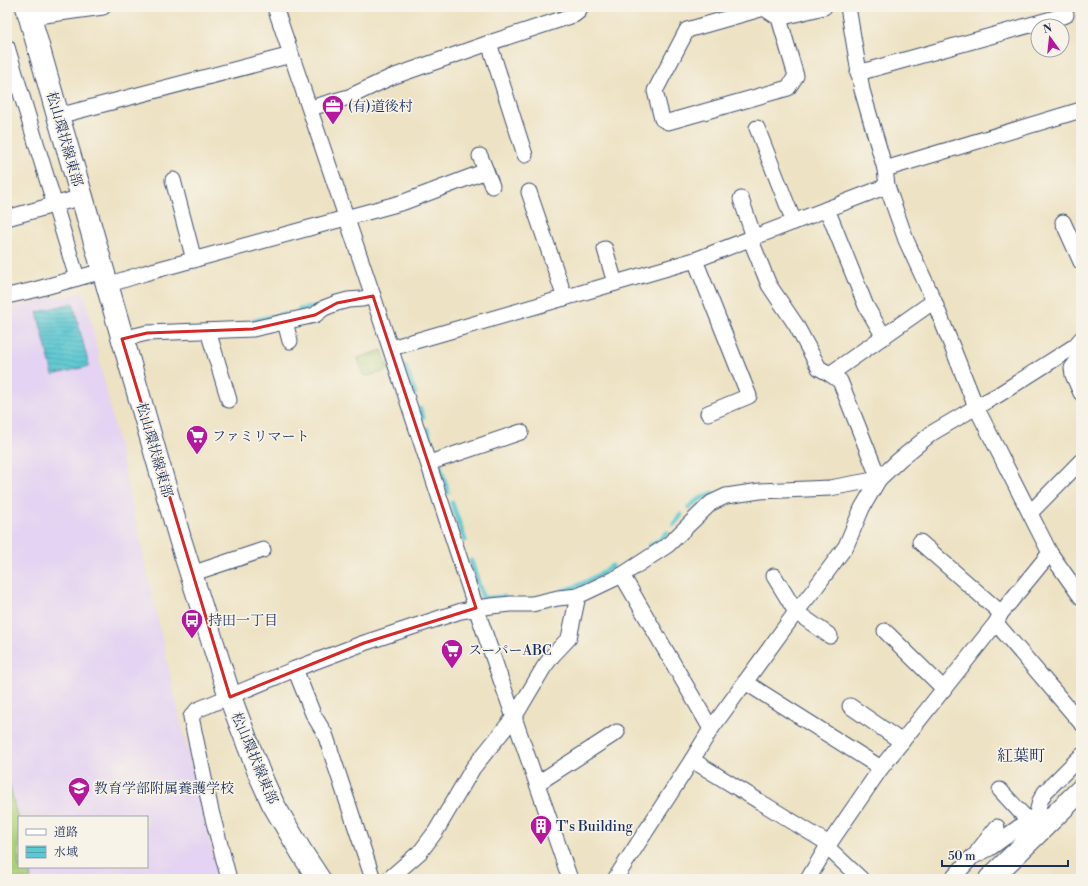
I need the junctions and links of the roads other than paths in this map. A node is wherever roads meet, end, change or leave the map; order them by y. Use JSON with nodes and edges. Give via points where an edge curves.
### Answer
{"nodes":[{"id":1,"x":103,"y":7,"type":"edge"},
{"id":2,"x":275,"y":7,"type":"edge"},
{"id":3,"x":579,"y":7,"type":"edge"},
{"id":4,"x":824,"y":7,"type":"edge"},
{"id":5,"x":851,"y":8,"type":"edge"},
{"id":6,"x":29,"y":12,"type":"edge"},
{"id":7,"x":1066,"y":15,"type":"dead end"},
{"id":8,"x":779,"y":18,"type":"junction"},
{"id":9,"x":489,"y":43,"type":"junction"},
{"id":10,"x":7,"y":47,"type":"edge"},
{"id":11,"x":292,"y":55,"type":"junction"},
{"id":12,"x":858,"y":73,"type":"junction"},
{"id":13,"x":310,"y":108,"type":"junction"},
{"id":14,"x":1081,"y":110,"type":"edge"},
{"id":15,"x":58,"y":116,"type":"junction"},
{"id":16,"x":757,"y":128,"type":"dead end"},
{"id":17,"x":526,"y":155,"type":"dead end"},
{"id":18,"x":480,"y":156,"type":"dead end"},
{"id":19,"x":885,"y":169,"type":"junction"},
{"id":20,"x":486,"y":171,"type":"junction"},
{"id":21,"x":173,"y":180,"type":"dead end"},
{"id":22,"x":492,"y":186,"type":"dead end"},
{"id":23,"x":887,"y":186,"type":"junction"},
{"id":24,"x":529,"y":192,"type":"dead end"},
{"id":25,"x":82,"y":197,"type":"junction"},
{"id":26,"x":741,"y":199,"type":"dead end"},
{"id":27,"x":54,"y":204,"type":"junction"},
{"id":28,"x":827,"y":209,"type":"junction"},
{"id":29,"x":7,"y":218,"type":"edge"},
{"id":30,"x":347,"y":218,"type":"junction"},
{"id":31,"x":794,"y":222,"type":"junction"},
{"id":32,"x":1063,"y":222,"type":"dead end"},
{"id":33,"x":752,"y":237,"type":"junction"},
{"id":34,"x":605,"y":249,"type":"dead end"},
{"id":35,"x":194,"y":260,"type":"junction"},
{"id":36,"x":695,"y":260,"type":"junction"},
{"id":37,"x":1081,"y":262,"type":"edge"},
{"id":38,"x":77,"y":278,"type":"junction"},
{"id":39,"x":105,"y":278,"type":"junction"},
{"id":40,"x":614,"y":283,"type":"junction"},
{"id":41,"x":7,"y":296,"type":"edge"},
{"id":42,"x":374,"y":296,"type":"junction"},
{"id":43,"x":565,"y":298,"type":"junction"},
{"id":44,"x":934,"y":301,"type":"junction"},
{"id":45,"x":285,"y":322,"type":"junction"},
{"id":46,"x":208,"y":331,"type":"junction"},
{"id":47,"x":884,"y":337,"type":"junction"},
{"id":48,"x":122,"y":339,"type":"junction"},
{"id":49,"x":290,"y":341,"type":"dead end"},
{"id":50,"x":1078,"y":343,"type":"edge"},
{"id":51,"x":391,"y":348,"type":"junction"},
{"id":52,"x":830,"y":374,"type":"junction"},
{"id":53,"x":1081,"y":393,"type":"edge"},
{"id":54,"x":229,"y":400,"type":"dead end"},
{"id":55,"x":976,"y":407,"type":"junction"},
{"id":56,"x":708,"y":413,"type":"dead end"},
{"id":57,"x":521,"y":432,"type":"dead end"},
{"id":58,"x":1081,"y":461,"type":"edge"},
{"id":59,"x":429,"y":463,"type":"junction"},
{"id":60,"x":879,"y":479,"type":"junction"},
{"id":61,"x":1030,"y":513,"type":"junction"},
{"id":62,"x":920,"y":542,"type":"dead end"},
{"id":63,"x":263,"y":550,"type":"dead end"},
{"id":64,"x":1050,"y":552,"type":"junction"},
{"id":65,"x":192,"y":574,"type":"junction"},
{"id":66,"x":622,"y":575,"type":"junction"},
{"id":67,"x":774,"y":576,"type":"dead end"},
{"id":68,"x":578,"y":596,"type":"junction"},
{"id":69,"x":1081,"y":598,"type":"edge"},
{"id":70,"x":476,"y":608,"type":"junction"},
{"id":71,"x":796,"y":612,"type":"junction"},
{"id":72,"x":999,"y":618,"type":"junction"},
{"id":73,"x":885,"y":631,"type":"dead end"},
{"id":74,"x":830,"y":636,"type":"dead end"},
{"id":75,"x":295,"y":669,"type":"junction"},
{"id":76,"x":745,"y":682,"type":"junction"},
{"id":77,"x":944,"y":689,"type":"junction"},
{"id":78,"x":230,"y":696,"type":"junction"},
{"id":79,"x":850,"y":706,"type":"dead end"},
{"id":80,"x":515,"y":716,"type":"junction"},
{"id":81,"x":1081,"y":723,"type":"edge"},
{"id":82,"x":711,"y":729,"type":"junction"},
{"id":83,"x":617,"y":732,"type":"dead end"},
{"id":84,"x":902,"y":742,"type":"junction"},
{"id":85,"x":1081,"y":756,"type":"edge"},
{"id":86,"x":692,"y":760,"type":"junction"},
{"id":87,"x":881,"y":768,"type":"junction"},
{"id":88,"x":538,"y":783,"type":"junction"},
{"id":89,"x":1000,"y":790,"type":"dead end"},
{"id":90,"x":1081,"y":790,"type":"edge"},
{"id":91,"x":997,"y":827,"type":"dead end"},
{"id":92,"x":1035,"y":827,"type":"junction"},
{"id":93,"x":828,"y":845,"type":"junction"},
{"id":94,"x":972,"y":857,"type":"junction"},
{"id":95,"x":229,"y":879,"type":"edge"},
{"id":96,"x":319,"y":879,"type":"edge"},
{"id":97,"x":373,"y":879,"type":"edge"},
{"id":98,"x":389,"y":879,"type":"edge"},
{"id":99,"x":570,"y":879,"type":"edge"},
{"id":100,"x":615,"y":879,"type":"edge"},
{"id":101,"x":808,"y":879,"type":"edge"},
{"id":102,"x":861,"y":879,"type":"edge"},
{"id":103,"x":952,"y":879,"type":"edge"},
{"id":104,"x":990,"y":879,"type":"edge"}],
"edges":[{"from":1,"to":6,"type":"street"},
{"from":2,"to":11,"type":"street"},
{"from":3,"to":9,"type":"street","via":[[574,15]]},
{"from":4,"to":8,"type":"street"},
{"from":5,"to":12,"type":"street"},
{"from":6,"to":15,"type":"main road","name":"松山環状線東部"},
{"from":7,"to":12,"type":"street"},
{"from":8,"to":8,"type":"street","via":[[764,8],[688,30],[654,91],[662,119],[668,122],[788,88],[796,76]]},
{"from":9,"to":13,"type":"street","via":[[388,78],[349,97]]},
{"from":9,"to":17,"type":"street"},
{"from":10,"to":27,"type":"street"},
{"from":11,"to":13,"type":"street"},
{"from":11,"to":15,"type":"street"},
{"from":12,"to":19,"type":"street"},
{"from":13,"to":30,"type":"street"},
{"from":14,"to":19,"type":"street"},
{"from":15,"to":25,"type":"main road","name":"松山環状線東部"},
{"from":16,"to":31,"type":"street"},
{"from":18,"to":20,"type":"street"},
{"from":19,"to":23,"type":"street"},
{"from":20,"to":22,"type":"street"},
{"from":20,"to":30,"type":"street","via":[[404,202]]},
{"from":21,"to":35,"type":"street"},
{"from":23,"to":28,"type":"street"},
{"from":23,"to":44,"type":"street","via":[[906,240]]},
{"from":24,"to":43,"type":"street"},
{"from":25,"to":27,"type":"street"},
{"from":25,"to":39,"type":"main road","name":"松山環状線東部"},
{"from":26,"to":33,"type":"street"},
{"from":27,"to":29,"type":"street"},
{"from":27,"to":38,"type":"street"},
{"from":28,"to":31,"type":"street"},
{"from":28,"to":47,"type":"street","via":[[866,306]]},
{"from":30,"to":35,"type":"street"},
{"from":30,"to":42,"type":"street"},
{"from":31,"to":33,"type":"street"},
{"from":32,"to":37,"type":"street"},
{"from":33,"to":36,"type":"street"},
{"from":33,"to":52,"type":"street","via":[[769,285],[796,325],[819,368]]},
{"from":34,"to":40,"type":"street"},
{"from":35,"to":39,"type":"street"},
{"from":36,"to":40,"type":"street"},
{"from":36,"to":56,"type":"street","via":[[750,396]]},
{"from":38,"to":39,"type":"street"},
{"from":38,"to":41,"type":"street"},
{"from":39,"to":48,"type":"main road","name":"松山環状線東部"},
{"from":40,"to":43,"type":"street"},
{"from":42,"to":45,"type":"street","via":[[337,303],[315,315]]},
{"from":42,"to":51,"type":"street"},
{"from":43,"to":51,"type":"street"},
{"from":44,"to":47,"type":"street"},
{"from":44,"to":55,"type":"street"},
{"from":45,"to":46,"type":"street","via":[[253,329]]},
{"from":45,"to":49,"type":"street"},
{"from":46,"to":48,"type":"street","via":[[148,333]]},
{"from":46,"to":54,"type":"street"},
{"from":47,"to":52,"type":"street"},
{"from":48,"to":65,"type":"main road","name":"松山環状線東部"},
{"from":50,"to":53,"type":"street","via":[[1078,360],[1072,368]]},
{"from":50,"to":55,"type":"street"},
{"from":51,"to":59,"type":"street"},
{"from":52,"to":60,"type":"street","via":[[840,381]]},
{"from":55,"to":60,"type":"street","via":[[932,433]]},
{"from":55,"to":61,"type":"street"},
{"from":57,"to":59,"type":"street"},
{"from":58,"to":61,"type":"street"},
{"from":59,"to":70,"type":"street"},
{"from":60,"to":66,"type":"street","via":[[830,488],[760,491],[726,496],[711,503],[668,545]]},
{"from":60,"to":71,"type":"street","via":[[862,508],[846,546]]},
{"from":61,"to":64,"type":"street"},
{"from":62,"to":72,"type":"street"},
{"from":63,"to":65,"type":"street"},
{"from":64,"to":69,"type":"street"},
{"from":64,"to":72,"type":"street"},
{"from":65,"to":78,"type":"main road","name":"松山環状線東部"},
{"from":66,"to":68,"type":"street"},
{"from":66,"to":82,"type":"street"},
{"from":67,"to":71,"type":"street"},
{"from":68,"to":70,"type":"street","via":[[532,604]]},
{"from":68,"to":80,"type":"street","via":[[569,638],[544,667]]},
{"from":70,"to":75,"type":"street","via":[[364,643]]},
{"from":70,"to":80,"type":"street"},
{"from":71,"to":74,"type":"street"},
{"from":71,"to":76,"type":"street"},
{"from":72,"to":77,"type":"street"},
{"from":72,"to":81,"type":"street"},
{"from":73,"to":77,"type":"street"},
{"from":75,"to":78,"type":"street"},
{"from":75,"to":97,"type":"street","via":[[325,734]]},
{"from":76,"to":82,"type":"street"},
{"from":76,"to":87,"type":"street"},
{"from":77,"to":84,"type":"street"},
{"from":78,"to":95,"type":"street","via":[[197,710],[191,717]]},
{"from":78,"to":96,"type":"main road","name":"松山環状線東部","via":[[273,804]]},
{"from":79,"to":84,"type":"street"},
{"from":80,"to":88,"type":"street"},
{"from":80,"to":98,"type":"street","via":[[473,768],[436,831],[421,851]]},
{"from":82,"to":86,"type":"street"},
{"from":83,"to":88,"type":"street"},
{"from":84,"to":87,"type":"street"},
{"from":85,"to":92,"type":"street","via":[[1045,792],[1040,801]]},
{"from":86,"to":93,"type":"street"},
{"from":86,"to":100,"type":"street"},
{"from":87,"to":93,"type":"street"},
{"from":88,"to":99,"type":"street"},
{"from":89,"to":92,"type":"street"},
{"from":90,"to":92,"type":"main road"},
{"from":91,"to":94,"type":"street"},
{"from":92,"to":94,"type":"street","via":[[1022,825],[990,848]]},
{"from":92,"to":104,"type":"main road"},
{"from":93,"to":101,"type":"street"},
{"from":93,"to":102,"type":"street"},
{"from":94,"to":103,"type":"street"}]}
